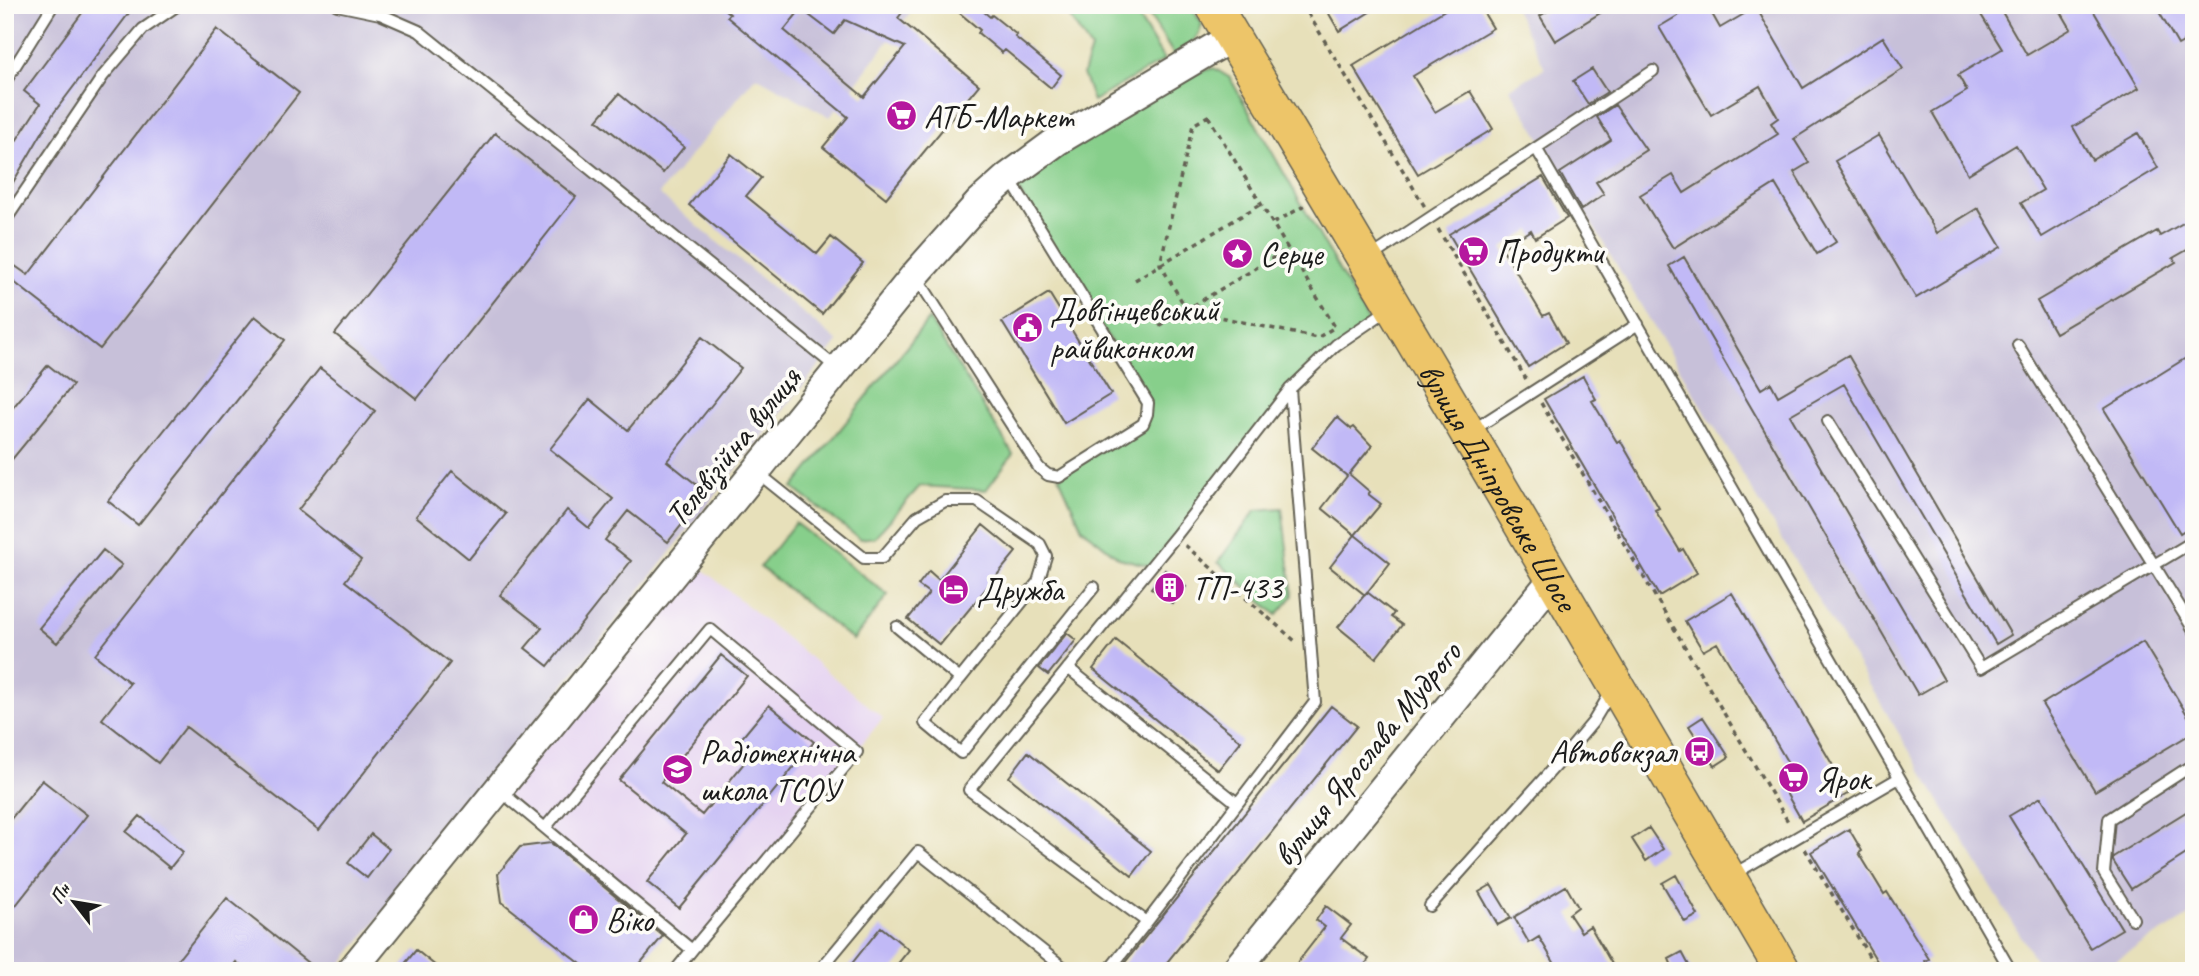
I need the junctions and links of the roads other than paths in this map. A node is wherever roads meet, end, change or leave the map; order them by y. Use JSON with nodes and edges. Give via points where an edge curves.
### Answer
{"nodes":[{"id":1,"x":53,"y":5,"type":"edge"},
{"id":2,"x":178,"y":5,"type":"edge"},
{"id":3,"x":337,"y":5,"type":"edge"},
{"id":4,"x":1213,"y":5,"type":"edge"},
{"id":5,"x":1232,"y":37,"type":"junction"},
{"id":6,"x":1653,"y":71,"type":"dead end"},
{"id":7,"x":5,"y":82,"type":"edge"},
{"id":8,"x":1536,"y":148,"type":"junction"},
{"id":9,"x":1009,"y":177,"type":"junction"},
{"id":10,"x":5,"y":221,"type":"edge"},
{"id":11,"x":1367,"y":260,"type":"junction"},
{"id":12,"x":915,"y":275,"type":"junction"},
{"id":13,"x":1394,"y":306,"type":"junction"},
{"id":14,"x":1638,"y":324,"type":"junction"},
{"id":15,"x":2018,"y":345,"type":"dead end"},
{"id":16,"x":839,"y":370,"type":"junction"},
{"id":17,"x":1290,"y":389,"type":"junction"},
{"id":18,"x":1828,"y":421,"type":"dead end"},
{"id":19,"x":1467,"y":433,"type":"junction"},
{"id":20,"x":756,"y":471,"type":"junction"},
{"id":21,"x":2194,"y":541,"type":"edge"},
{"id":22,"x":2153,"y":564,"type":"junction"},
{"id":23,"x":1552,"y":580,"type":"junction"},
{"id":24,"x":1094,"y":587,"type":"dead end"},
{"id":25,"x":897,"y":628,"type":"dead end"},
{"id":26,"x":2194,"y":629,"type":"edge"},
{"id":27,"x":1068,"y":668,"type":"junction"},
{"id":28,"x":960,"y":679,"type":"junction"},
{"id":29,"x":1615,"y":686,"type":"junction"},
{"id":30,"x":2194,"y":764,"type":"edge"},
{"id":31,"x":1899,"y":778,"type":"junction"},
{"id":32,"x":498,"y":789,"type":"junction"},
{"id":33,"x":1237,"y":803,"type":"junction"},
{"id":34,"x":545,"y":828,"type":"junction"},
{"id":35,"x":1728,"y":877,"type":"junction"},
{"id":36,"x":1430,"y":906,"type":"dead end"},
{"id":37,"x":2133,"y":919,"type":"dead end"},
{"id":38,"x":1147,"y":922,"type":"junction"},
{"id":39,"x":692,"y":950,"type":"junction"},
{"id":40,"x":351,"y":971,"type":"edge"},
{"id":41,"x":675,"y":971,"type":"edge"},
{"id":42,"x":819,"y":971,"type":"edge"},
{"id":43,"x":1068,"y":971,"type":"edge"},
{"id":44,"x":1108,"y":971,"type":"edge"},
{"id":45,"x":1235,"y":971,"type":"edge"},
{"id":46,"x":1783,"y":971,"type":"edge"},
{"id":47,"x":2011,"y":971,"type":"edge"}],
"edges":[{"from":1,"to":7,"type":"lane"},
{"from":2,"to":10,"type":"lane","via":[[144,29],[103,76]]},
{"from":3,"to":16,"type":"lane","via":[[380,14],[419,31]]},
{"from":4,"to":5,"type":"main road","name":"вулиця Дніпровське Шосе"},
{"from":5,"to":9,"type":"street","name":"Телевізійна вулиця","via":[[1057,141]]},
{"from":5,"to":11,"type":"main road","name":"вулиця Дніпровське Шосе"},
{"from":6,"to":8,"type":"lane"},
{"from":8,"to":11,"type":"lane"},
{"from":8,"to":14,"type":"lane"},
{"from":9,"to":12,"type":"street","name":"Телевізійна вулиця","via":[[979,203]]},
{"from":9,"to":12,"type":"lane","via":[[1148,403],[1143,424],[1059,477],[1048,475],[1039,468]]},
{"from":11,"to":13,"type":"main road","name":"вулиця Дніпровське Шосе"},
{"from":12,"to":16,"type":"street","name":"Телевізійна вулиця"},
{"from":13,"to":17,"type":"lane","via":[[1336,345]]},
{"from":13,"to":19,"type":"main road","name":"вулиця Дніпровське Шосе"},
{"from":14,"to":19,"type":"lane"},
{"from":14,"to":31,"type":"lane"},
{"from":15,"to":22,"type":"lane"},
{"from":16,"to":20,"type":"street","name":"Телевізійна вулиця"},
{"from":17,"to":27,"type":"lane"},
{"from":17,"to":33,"type":"lane","via":[[1315,702]]},
{"from":18,"to":22,"type":"lane","via":[[1981,668]]},
{"from":19,"to":23,"type":"main road","name":"вулиця Дніпровське Шосе"},
{"from":20,"to":28,"type":"lane","via":[[864,558],[882,558],[917,517],[945,501],[977,501],[1040,544],[1046,556],[1038,582]]},
{"from":20,"to":32,"type":"street","name":"Телевізійна вулиця"},
{"from":21,"to":22,"type":"lane"},
{"from":22,"to":26,"type":"lane"},
{"from":23,"to":29,"type":"main road","name":"вулиця Дніпровське Шосе"},
{"from":23,"to":45,"type":"street","name":"вулиця Ярослава Мудрого"},
{"from":24,"to":28,"type":"lane","via":[[961,753],[925,723]]},
{"from":25,"to":28,"type":"lane"},
{"from":27,"to":33,"type":"lane"},
{"from":27,"to":38,"type":"lane","via":[[969,790]]},
{"from":29,"to":35,"type":"main road","name":"вулиця Дніпровське Шосе"},
{"from":29,"to":36,"type":"lane","via":[[1572,747]]},
{"from":30,"to":37,"type":"lane","via":[[2109,819],[2104,873]]},
{"from":31,"to":35,"type":"lane"},
{"from":31,"to":47,"type":"lane"},
{"from":32,"to":34,"type":"lane"},
{"from":32,"to":40,"type":"street","name":"Телевізійна вулиця"},
{"from":33,"to":38,"type":"lane"},
{"from":34,"to":39,"type":"lane"},
{"from":34,"to":39,"type":"lane","via":[[710,629],[857,752]]},
{"from":35,"to":46,"type":"main road","name":"вулиця Дніпровське Шосе"},
{"from":38,"to":44,"type":"lane"},
{"from":39,"to":41,"type":"lane"},
{"from":42,"to":43,"type":"lane","via":[[918,852]]}]}
